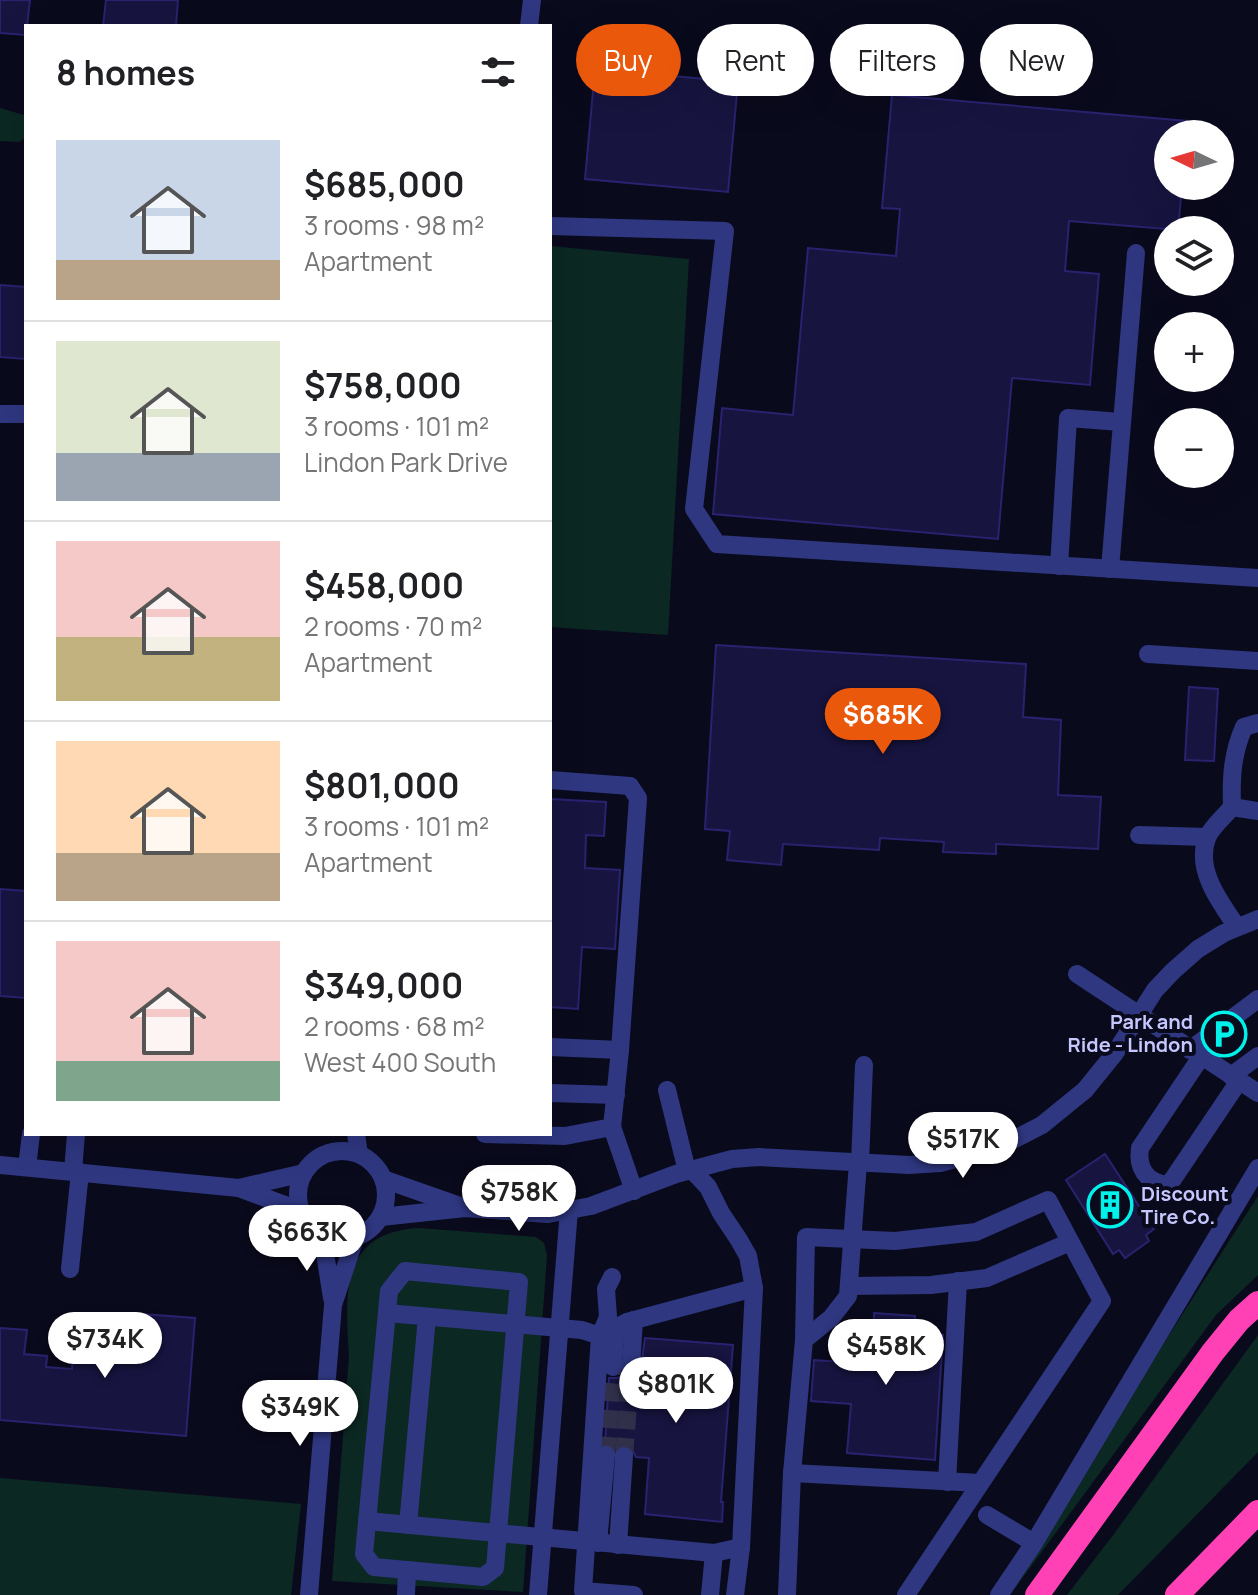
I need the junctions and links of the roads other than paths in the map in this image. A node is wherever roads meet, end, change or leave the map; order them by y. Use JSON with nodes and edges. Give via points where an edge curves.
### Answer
{"nodes":[{"id":1,"x":532,"y":0,"type":"edge"},
{"id":2,"x":529,"y":24,"type":"edge"},
{"id":3,"x":552,"y":226,"type":"edge"},
{"id":4,"x":1136,"y":253,"type":"dead end"},
{"id":5,"x":0,"y":414,"type":"edge"},
{"id":6,"x":24,"y":414,"type":"edge"},
{"id":7,"x":1121,"y":422,"type":"junction"},
{"id":8,"x":1059,"y":566,"type":"junction"},
{"id":9,"x":1110,"y":569,"type":"junction"},
{"id":10,"x":1258,"y":578,"type":"edge"},
{"id":11,"x":1148,"y":654,"type":"dead end"},
{"id":12,"x":1258,"y":661,"type":"edge"},
{"id":13,"x":1258,"y":723,"type":"edge"},
{"id":14,"x":552,"y":780,"type":"edge"},
{"id":15,"x":1232,"y":807,"type":"junction"},
{"id":16,"x":1258,"y":811,"type":"edge"},
{"id":17,"x":1139,"y":835,"type":"dead end"},
{"id":18,"x":1207,"y":837,"type":"junction"},
{"id":19,"x":1258,"y":919,"type":"edge"},
{"id":20,"x":1237,"y":927,"type":"junction"},
{"id":21,"x":1077,"y":974,"type":"dead end"},
{"id":22,"x":1258,"y":999,"type":"edge"},
{"id":23,"x":1139,"y":1013,"type":"junction"},
{"id":24,"x":552,"y":1047,"type":"edge"},
{"id":25,"x":620,"y":1050,"type":"junction"},
{"id":26,"x":1196,"y":1054,"type":"junction"},
{"id":27,"x":1258,"y":1056,"type":"edge"},
{"id":28,"x":864,"y":1065,"type":"dead end"},
{"id":29,"x":1235,"y":1078,"type":"junction"},
{"id":30,"x":667,"y":1090,"type":"dead end"},
{"id":31,"x":552,"y":1093,"type":"edge"},
{"id":32,"x":1258,"y":1093,"type":"edge"},
{"id":33,"x":616,"y":1095,"type":"junction"},
{"id":34,"x":612,"y":1127,"type":"junction"},
{"id":35,"x":31,"y":1136,"type":"edge"},
{"id":36,"x":76,"y":1136,"type":"edge"},
{"id":37,"x":331,"y":1136,"type":"edge"},
{"id":38,"x":356,"y":1136,"type":"edge"},
{"id":39,"x":552,"y":1136,"type":"edge"},
{"id":40,"x":326,"y":1154,"type":"junction"},
{"id":41,"x":359,"y":1154,"type":"junction"},
{"id":42,"x":859,"y":1163,"type":"junction"},
{"id":43,"x":0,"y":1165,"type":"edge"},
{"id":44,"x":27,"y":1167,"type":"junction"},
{"id":45,"x":1258,"y":1168,"type":"edge"},
{"id":46,"x":690,"y":1170,"type":"junction"},
{"id":47,"x":76,"y":1172,"type":"junction"},
{"id":48,"x":304,"y":1173,"type":"junction"},
{"id":49,"x":383,"y":1179,"type":"junction"},
{"id":50,"x":239,"y":1188,"type":"junction"},
{"id":51,"x":634,"y":1191,"type":"junction"},
{"id":52,"x":465,"y":1208,"type":"junction"},
{"id":53,"x":569,"y":1210,"type":"junction"},
{"id":54,"x":301,"y":1211,"type":"junction"},
{"id":55,"x":381,"y":1217,"type":"junction"},
{"id":56,"x":322,"y":1234,"type":"junction"},
{"id":57,"x":355,"y":1238,"type":"junction"},
{"id":58,"x":852,"y":1239,"type":"junction"},
{"id":59,"x":1070,"y":1242,"type":"junction"},
{"id":60,"x":70,"y":1269,"type":"dead end"},
{"id":61,"x":612,"y":1277,"type":"dead end"},
{"id":62,"x":958,"y":1281,"type":"junction"},
{"id":63,"x":849,"y":1286,"type":"junction"},
{"id":64,"x":754,"y":1288,"type":"junction"},
{"id":65,"x":1258,"y":1303,"type":"edge"},
{"id":66,"x":333,"y":1305,"type":"junction"},
{"id":67,"x":387,"y":1313,"type":"junction"},
{"id":68,"x":427,"y":1317,"type":"junction"},
{"id":69,"x":516,"y":1325,"type":"junction"},
{"id":70,"x":619,"y":1326,"type":"junction"},
{"id":71,"x":559,"y":1329,"type":"junction"},
{"id":72,"x":804,"y":1340,"type":"junction"},
{"id":73,"x":622,"y":1367,"type":"tunnel mouth"},
{"id":74,"x":615,"y":1455,"type":"tunnel mouth"},
{"id":75,"x":792,"y":1473,"type":"junction"},
{"id":76,"x":947,"y":1482,"type":"junction"},
{"id":77,"x":980,"y":1483,"type":"junction"},
{"id":78,"x":1258,"y":1512,"type":"edge"},
{"id":79,"x":987,"y":1515,"type":"dead end"},
{"id":80,"x":367,"y":1521,"type":"junction"},
{"id":81,"x":408,"y":1525,"type":"junction"},
{"id":82,"x":498,"y":1534,"type":"junction"},
{"id":83,"x":542,"y":1538,"type":"junction"},
{"id":84,"x":602,"y":1543,"type":"junction"},
{"id":85,"x":1034,"y":1543,"type":"junction"},
{"id":86,"x":741,"y":1547,"type":"junction"},
{"id":87,"x":714,"y":1553,"type":"junction"},
{"id":88,"x":407,"y":1570,"type":"junction"},
{"id":89,"x":309,"y":1595,"type":"edge"},
{"id":90,"x":406,"y":1595,"type":"edge"},
{"id":91,"x":538,"y":1595,"type":"edge"},
{"id":92,"x":634,"y":1595,"type":"edge"},
{"id":93,"x":710,"y":1595,"type":"edge"},
{"id":94,"x":735,"y":1595,"type":"edge"},
{"id":95,"x":787,"y":1595,"type":"edge"},
{"id":96,"x":906,"y":1595,"type":"edge"},
{"id":97,"x":999,"y":1595,"type":"edge"},
{"id":98,"x":1037,"y":1595,"type":"edge"},
{"id":99,"x":1177,"y":1595,"type":"edge"}],
"edges":[{"from":1,"to":2,"type":"street"},
{"from":3,"to":8,"type":"street","via":[[725,231],[694,509],[717,544]]},
{"from":4,"to":7,"type":"street"},
{"from":5,"to":6,"type":"street"},
{"from":7,"to":8,"type":"street","via":[[1068,418]]},
{"from":7,"to":9,"type":"street"},
{"from":8,"to":9,"type":"street"},
{"from":9,"to":10,"type":"street"},
{"from":11,"to":12,"type":"street"},
{"from":13,"to":15,"type":"street","via":[[1244,727],[1235,747]]},
{"from":14,"to":25,"type":"street","via":[[630,786],[638,798]]},
{"from":15,"to":16,"type":"street"},
{"from":15,"to":18,"type":"street"},
{"from":17,"to":18,"type":"street"},
{"from":18,"to":20,"type":"street","via":[[1211,889]]},
{"from":19,"to":20,"type":"street"},
{"from":20,"to":23,"type":"street","via":[[1198,949]]},
{"from":21,"to":23,"type":"street"},
{"from":22,"to":26,"type":"street"},
{"from":23,"to":26,"type":"street"},
{"from":23,"to":42,"type":"street","via":[[1085,1090],[1022,1137],[940,1163]]},
{"from":24,"to":25,"type":"street"},
{"from":25,"to":33,"type":"street"},
{"from":26,"to":29,"type":"street"},
{"from":26,"to":29,"type":"street","via":[[1140,1148],[1142,1169],[1155,1183],[1167,1185],[1173,1179]]},
{"from":27,"to":29,"type":"street"},
{"from":28,"to":42,"type":"street"},
{"from":29,"to":32,"type":"street"},
{"from":30,"to":46,"type":"street"},
{"from":31,"to":33,"type":"street"},
{"from":33,"to":34,"type":"street"},
{"from":34,"to":39,"type":"street"},
{"from":34,"to":51,"type":"street"},
{"from":35,"to":44,"type":"street"},
{"from":36,"to":47,"type":"street"},
{"from":37,"to":40,"type":"street"},
{"from":38,"to":41,"type":"street"},
{"from":40,"to":41,"type":"street"},
{"from":40,"to":48,"type":"street"},
{"from":41,"to":49,"type":"street"},
{"from":42,"to":46,"type":"street","via":[[759,1157]]},
{"from":42,"to":58,"type":"street"},
{"from":43,"to":44,"type":"street"},
{"from":44,"to":47,"type":"street"},
{"from":45,"to":85,"type":"street"},
{"from":46,"to":51,"type":"street"},
{"from":46,"to":64,"type":"street","via":[[708,1187],[748,1256]]},
{"from":47,"to":50,"type":"street"},
{"from":47,"to":60,"type":"street"},
{"from":48,"to":50,"type":"street"},
{"from":48,"to":54,"type":"street"},
{"from":49,"to":52,"type":"street"},
{"from":49,"to":55,"type":"street","via":[[386,1202]]},
{"from":50,"to":54,"type":"street"},
{"from":51,"to":53,"type":"street"},
{"from":52,"to":53,"type":"street","via":[[548,1214]]},
{"from":52,"to":55,"type":"street"},
{"from":53,"to":71,"type":"street"},
{"from":54,"to":56,"type":"street"},
{"from":55,"to":57,"type":"street"},
{"from":56,"to":57,"type":"street"},
{"from":56,"to":66,"type":"street"},
{"from":57,"to":66,"type":"street"},
{"from":58,"to":59,"type":"street","via":[[895,1241],[976,1232],[1048,1200]]},
{"from":58,"to":63,"type":"street"},
{"from":58,"to":72,"type":"street","via":[[806,1237]]},
{"from":59,"to":62,"type":"street","via":[[987,1278]]},
{"from":59,"to":77,"type":"street","via":[[1102,1301]]},
{"from":61,"to":70,"type":"street","via":[[606,1289],[608,1317]]},
{"from":62,"to":63,"type":"street"},
{"from":62,"to":76,"type":"street"},
{"from":63,"to":72,"type":"street","via":[[848,1296],[831,1318]]},
{"from":64,"to":70,"type":"street"},
{"from":64,"to":86,"type":"street"},
{"from":65,"to":98,"type":"highway","via":[[1213,1352]]},
{"from":66,"to":89,"type":"street"},
{"from":67,"to":68,"type":"street"},
{"from":67,"to":69,"type":"street","via":[[389,1291],[405,1271],[519,1282]]},
{"from":67,"to":80,"type":"street"},
{"from":68,"to":69,"type":"street"},
{"from":68,"to":81,"type":"street"},
{"from":69,"to":71,"type":"street"},
{"from":69,"to":82,"type":"street"},
{"from":70,"to":71,"type":"street"},
{"from":70,"to":73,"type":"street"},
{"from":70,"to":84,"type":"street"},
{"from":71,"to":83,"type":"street"},
{"from":72,"to":75,"type":"street"},
{"from":74,"to":84,"type":"street"},
{"from":75,"to":76,"type":"street"},
{"from":75,"to":95,"type":"street"},
{"from":76,"to":77,"type":"street"},
{"from":77,"to":96,"type":"street"},
{"from":78,"to":99,"type":"highway"},
{"from":79,"to":85,"type":"street"},
{"from":80,"to":81,"type":"street"},
{"from":80,"to":88,"type":"street","via":[[364,1554],[374,1567]]},
{"from":81,"to":82,"type":"street"},
{"from":82,"to":83,"type":"street"},
{"from":82,"to":88,"type":"street","via":[[495,1568],[483,1577]]},
{"from":83,"to":84,"type":"street"},
{"from":83,"to":91,"type":"street"},
{"from":84,"to":87,"type":"street"},
{"from":84,"to":92,"type":"street","via":[[583,1591]]},
{"from":85,"to":97,"type":"street"},
{"from":86,"to":87,"type":"street"},
{"from":86,"to":94,"type":"street"},
{"from":87,"to":93,"type":"street"},
{"from":88,"to":90,"type":"street"}]}
